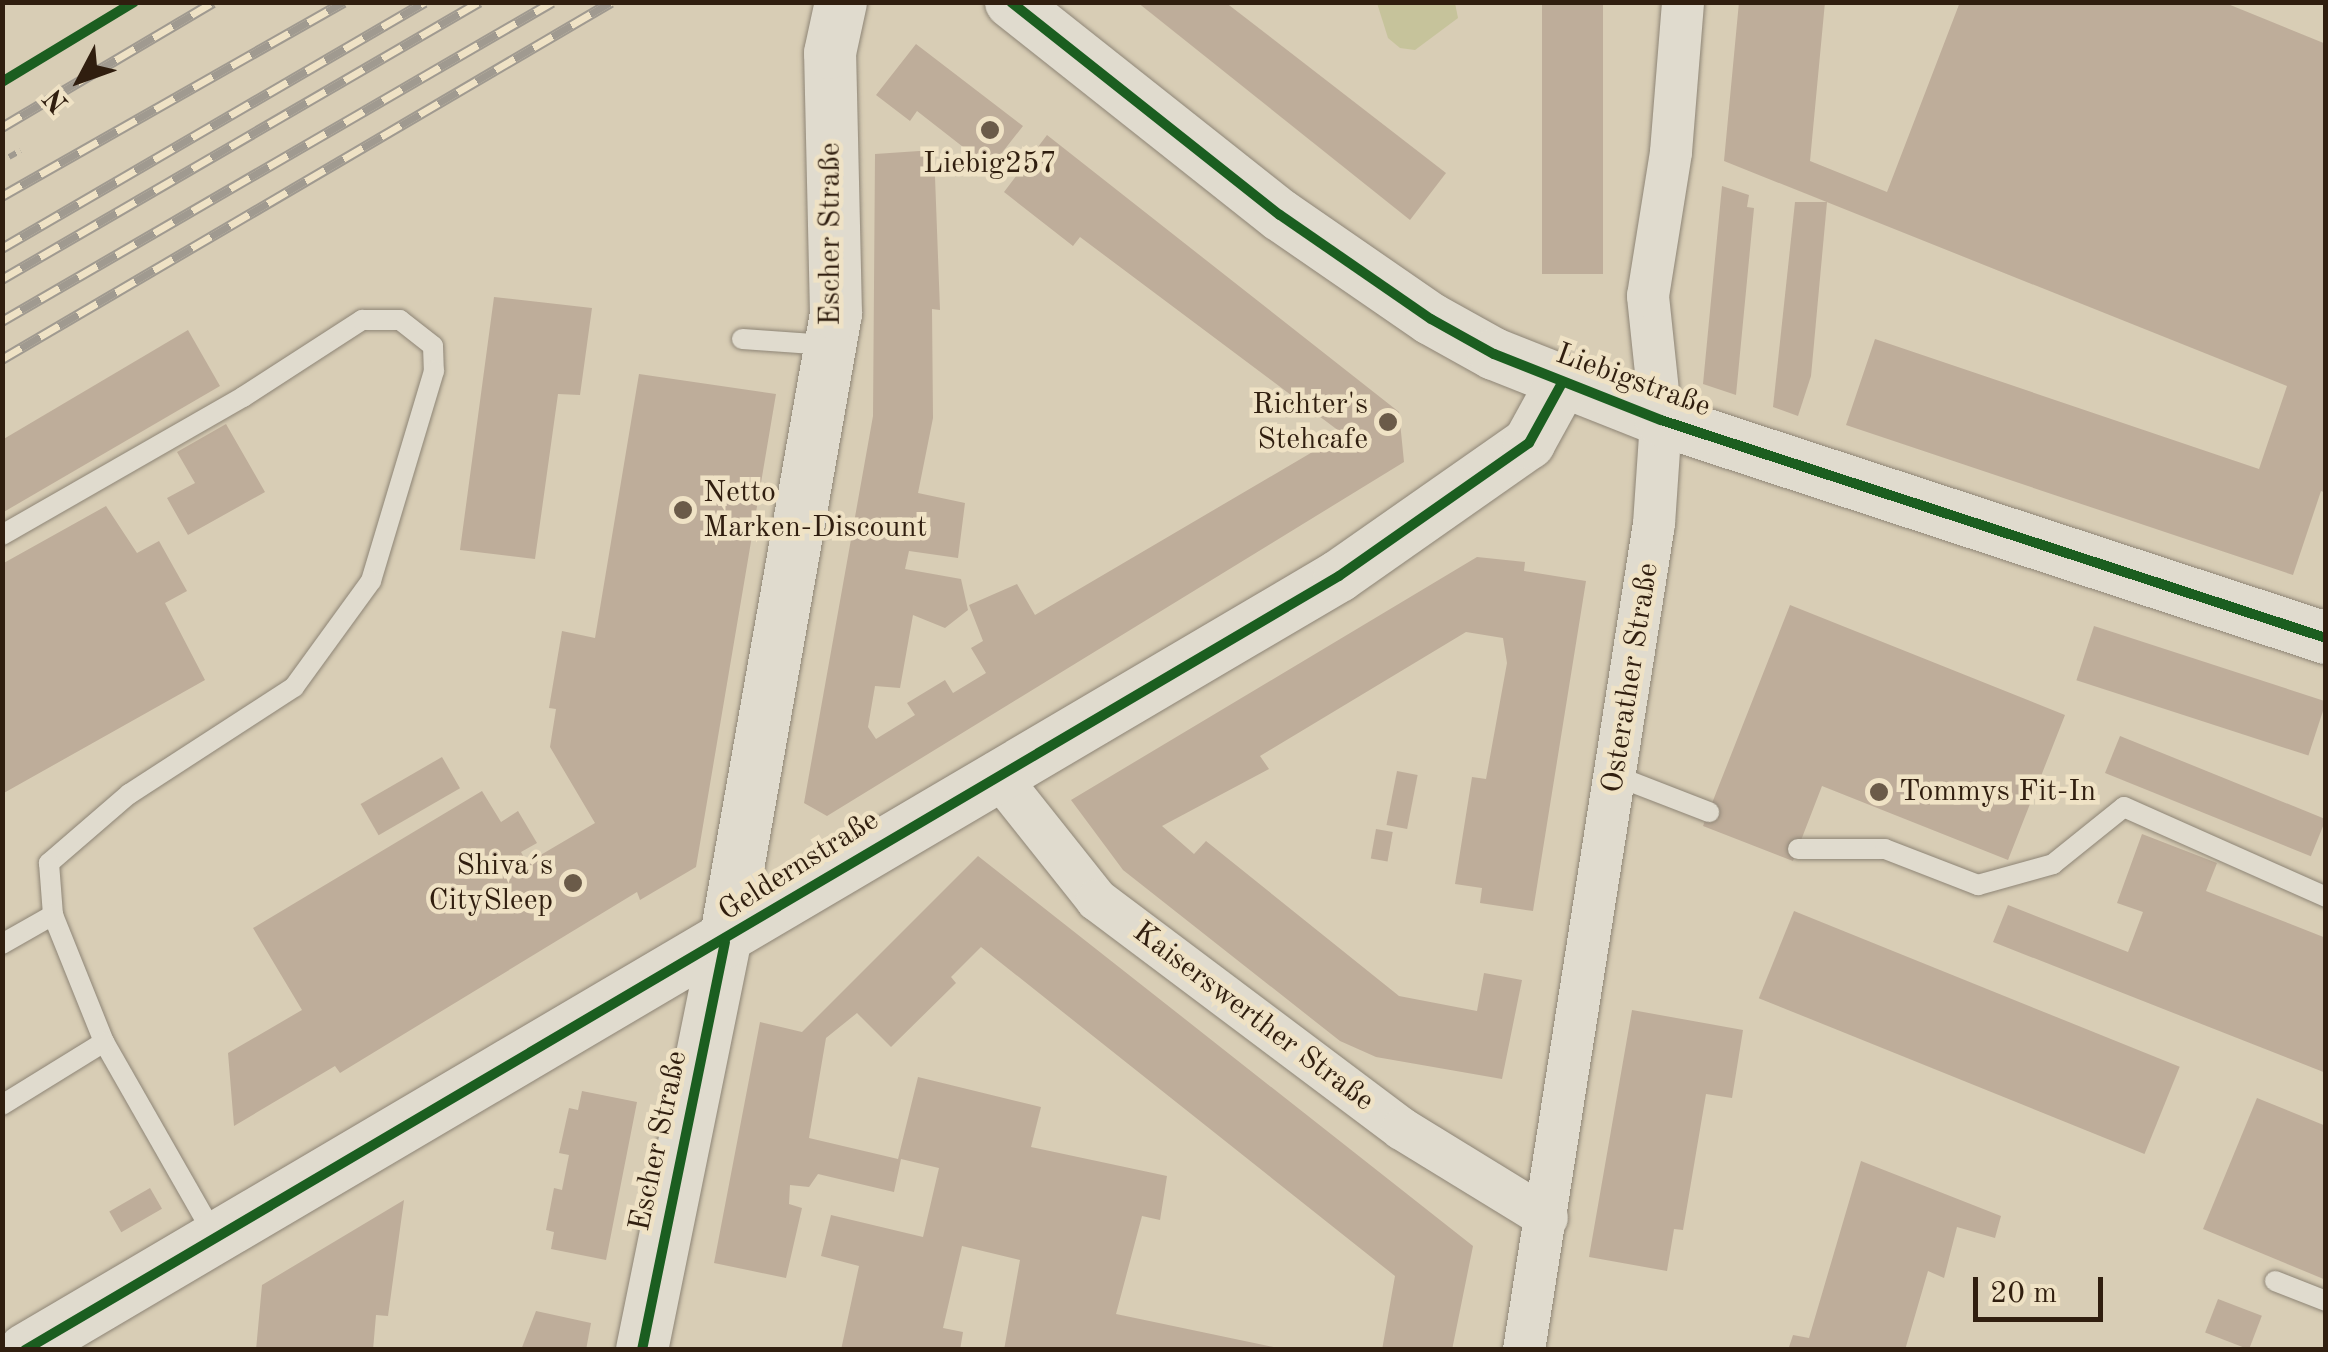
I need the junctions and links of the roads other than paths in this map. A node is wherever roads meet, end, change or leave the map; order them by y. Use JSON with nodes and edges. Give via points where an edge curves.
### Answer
{"nodes":[{"id":1,"x":841,"y":2,"type":"edge"},
{"id":2,"x":1010,"y":2,"type":"edge"},
{"id":3,"x":1683,"y":2,"type":"edge"},
{"id":4,"x":742,"y":339,"type":"dead end"},
{"id":5,"x":830,"y":346,"type":"junction"},
{"id":6,"x":1562,"y":383,"type":"junction"},
{"id":7,"x":1661,"y":420,"type":"junction"},
{"id":8,"x":2,"y":535,"type":"edge"},
{"id":9,"x":2326,"y":638,"type":"edge"},
{"id":10,"x":996,"y":773,"type":"junction"},
{"id":11,"x":1616,"y":776,"type":"junction"},
{"id":12,"x":1709,"y":812,"type":"dead end"},
{"id":13,"x":1798,"y":849,"type":"dead end"},
{"id":14,"x":2326,"y":898,"type":"edge"},
{"id":15,"x":53,"y":915,"type":"junction"},
{"id":16,"x":725,"y":942,"type":"junction"},
{"id":17,"x":2,"y":944,"type":"edge"},
{"id":18,"x":104,"y":1042,"type":"junction"},
{"id":19,"x":2,"y":1105,"type":"edge"},
{"id":20,"x":1546,"y":1218,"type":"junction"},
{"id":21,"x":217,"y":1240,"type":"junction"},
{"id":22,"x":2275,"y":1281,"type":"dead end"},
{"id":23,"x":2326,"y":1301,"type":"edge"},
{"id":24,"x":25,"y":1350,"type":"edge"},
{"id":25,"x":642,"y":1350,"type":"edge"},
{"id":26,"x":1524,"y":1350,"type":"edge"}],
"edges":[{"from":1,"to":5,"type":"street","name":"Escher Straße","via":[[830,53],[836,314]]},
{"from":2,"to":6,"type":"street","name":"Liebigstraße","via":[[1325,246],[1432,320]]},
{"from":3,"to":7,"type":"street","name":"Osterather Straße","via":[[1671,152],[1648,296]]},
{"from":4,"to":5,"type":"lane"},
{"from":5,"to":16,"type":"street","name":"Escher Straße"},
{"from":6,"to":7,"type":"street","name":"Liebigstraße"},
{"from":6,"to":10,"type":"street","name":"Geldernstraße","via":[[1529,443],[1440,508],[1339,576]]},
{"from":7,"to":9,"type":"street","name":"Liebigstraße"},
{"from":7,"to":11,"type":"street","name":"Osterather Straße","via":[[1654,524]]},
{"from":8,"to":15,"type":"lane","via":[[243,397],[362,320],[400,320],[434,346],[434,370],[371,581],[294,688],[129,794],[49,864]]},
{"from":10,"to":16,"type":"street","name":"Geldernstraße"},
{"from":10,"to":20,"type":"street","name":"Kaiserswerther Straße","via":[[1097,900],[1402,1128]]},
{"from":11,"to":12,"type":"lane"},
{"from":11,"to":20,"type":"street","name":"Osterather Straße"},
{"from":13,"to":14,"type":"lane","via":[[1885,849],[1978,886],[2053,864],[2124,807]]},
{"from":15,"to":17,"type":"lane"},
{"from":15,"to":18,"type":"lane"},
{"from":16,"to":21,"type":"street","name":"Geldernstraße"},
{"from":16,"to":25,"type":"street","name":"Escher Straße"},
{"from":18,"to":19,"type":"lane"},
{"from":18,"to":21,"type":"lane"},
{"from":20,"to":26,"type":"street","name":"Osterather Straße"},
{"from":21,"to":24,"type":"street","name":"Geldernstraße"},
{"from":22,"to":23,"type":"lane"}]}
